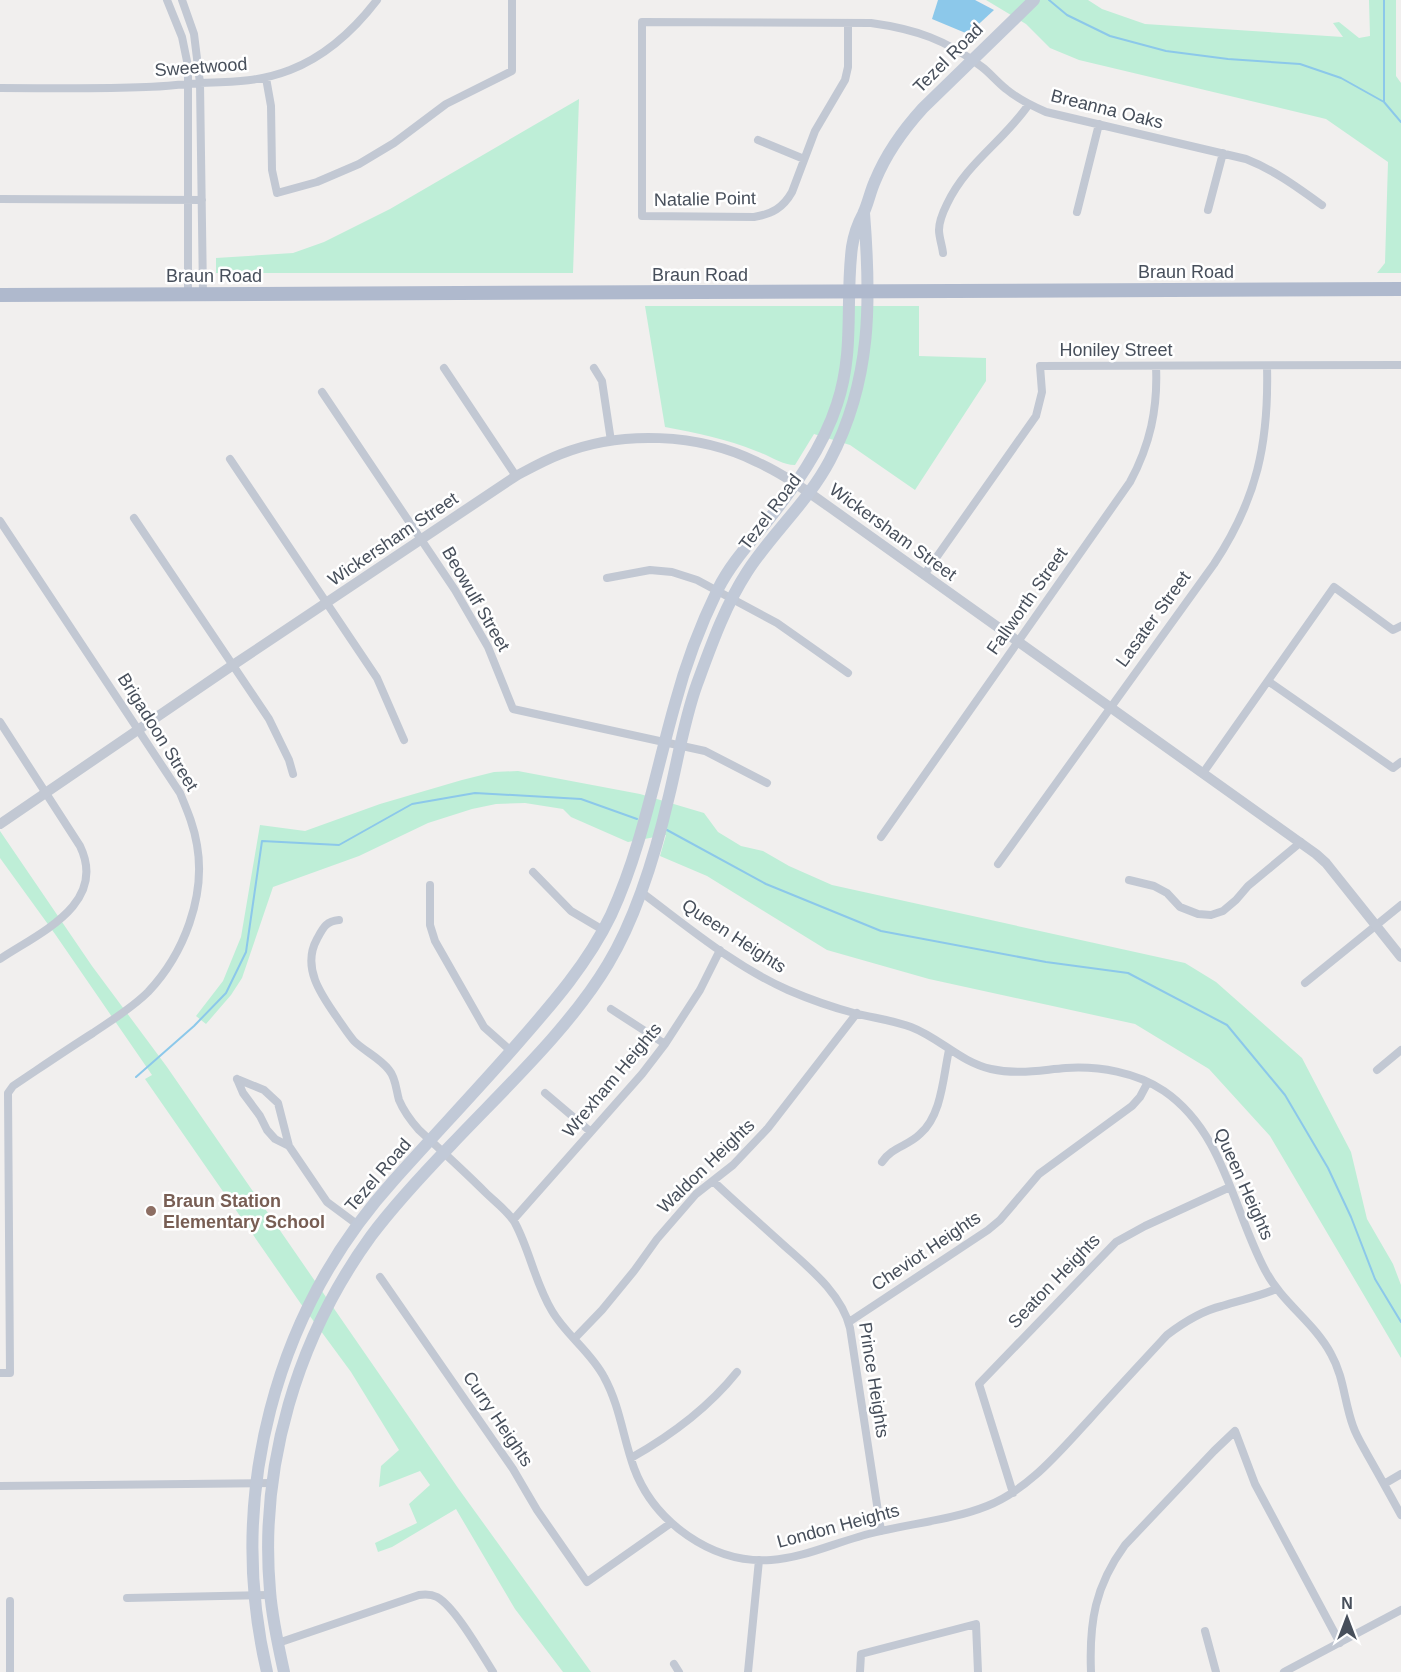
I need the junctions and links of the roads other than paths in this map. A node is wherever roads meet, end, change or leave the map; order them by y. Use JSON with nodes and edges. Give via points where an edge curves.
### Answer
{"nodes":[{"id":1,"x":167,"y":0,"type":"edge"},
{"id":2,"x":182,"y":0,"type":"edge"},
{"id":3,"x":377,"y":0,"type":"edge"},
{"id":4,"x":512,"y":0,"type":"edge"},
{"id":5,"x":1034,"y":0,"type":"edge"},
{"id":6,"x":848,"y":23,"type":"junction"},
{"id":7,"x":971,"y":59,"type":"junction"},
{"id":8,"x":266,"y":78,"type":"junction"},
{"id":9,"x":200,"y":83,"type":"junction"},
{"id":10,"x":189,"y":84,"type":"junction"},
{"id":11,"x":0,"y":88,"type":"edge"},
{"id":12,"x":1029,"y":105,"type":"junction"},
{"id":13,"x":1099,"y":124,"type":"junction"},
{"id":14,"x":758,"y":140,"type":"dead end"},
{"id":15,"x":1223,"y":153,"type":"junction"},
{"id":16,"x":804,"y":159,"type":"junction"},
{"id":17,"x":0,"y":199,"type":"edge"},
{"id":18,"x":189,"y":200,"type":"junction"},
{"id":19,"x":202,"y":200,"type":"junction"},
{"id":20,"x":1322,"y":205,"type":"dead end"},
{"id":21,"x":1208,"y":210,"type":"dead end"},
{"id":22,"x":1077,"y":212,"type":"dead end"},
{"id":23,"x":864,"y":213,"type":"junction"},
{"id":24,"x":642,"y":216,"type":"joint"},
{"id":25,"x":943,"y":253,"type":"dead end"},
{"id":26,"x":1401,"y":289,"type":"edge"},
{"id":27,"x":850,"y":292,"type":"junction"},
{"id":28,"x":868,"y":292,"type":"junction"},
{"id":29,"x":188,"y":294,"type":"junction"},
{"id":30,"x":202,"y":294,"type":"junction"},
{"id":31,"x":0,"y":295,"type":"edge"},
{"id":32,"x":1401,"y":365,"type":"edge"},
{"id":33,"x":1156,"y":366,"type":"junction"},
{"id":34,"x":1267,"y":366,"type":"junction"},
{"id":35,"x":444,"y":368,"type":"dead end"},
{"id":36,"x":594,"y":368,"type":"dead end"},
{"id":37,"x":322,"y":392,"type":"dead end"},
{"id":38,"x":611,"y":441,"type":"junction"},
{"id":39,"x":230,"y":459,"type":"dead end"},
{"id":40,"x":516,"y":476,"type":"junction"},
{"id":41,"x":795,"y":483,"type":"junction"},
{"id":42,"x":809,"y":493,"type":"junction"},
{"id":43,"x":134,"y":518,"type":"dead end"},
{"id":44,"x":0,"y":521,"type":"edge"},
{"id":45,"x":421,"y":539,"type":"junction"},
{"id":46,"x":924,"y":575,"type":"junction"},
{"id":47,"x":607,"y":578,"type":"dead end"},
{"id":48,"x":717,"y":591,"type":"junction"},
{"id":49,"x":732,"y":599,"type":"junction"},
{"id":50,"x":328,"y":602,"type":"junction"},
{"id":51,"x":1401,"y":626,"type":"edge"},
{"id":52,"x":1017,"y":642,"type":"junction"},
{"id":53,"x":233,"y":665,"type":"junction"},
{"id":54,"x":848,"y":673,"type":"dead end"},
{"id":55,"x":1268,"y":681,"type":"junction"},
{"id":56,"x":1109,"y":707,"type":"junction"},
{"id":57,"x":0,"y":722,"type":"edge"},
{"id":58,"x":139,"y":729,"type":"junction"},
{"id":59,"x":404,"y":740,"type":"dead end"},
{"id":60,"x":664,"y":743,"type":"junction"},
{"id":61,"x":680,"y":747,"type":"junction"},
{"id":62,"x":1401,"y":762,"type":"edge"},
{"id":63,"x":1203,"y":773,"type":"junction"},
{"id":64,"x":292,"y":774,"type":"dead end"},
{"id":65,"x":767,"y":783,"type":"dead end"},
{"id":66,"x":45,"y":793,"type":"junction"},
{"id":67,"x":644,"y":820,"type":"junction"},
{"id":68,"x":0,"y":824,"type":"edge"},
{"id":69,"x":661,"y":827,"type":"junction"},
{"id":70,"x":881,"y":837,"type":"dead end"},
{"id":71,"x":1301,"y":842,"type":"junction"},
{"id":72,"x":998,"y":864,"type":"dead end"},
{"id":73,"x":533,"y":872,"type":"dead end"},
{"id":74,"x":1129,"y":880,"type":"dead end"},
{"id":75,"x":430,"y":885,"type":"dead end"},
{"id":76,"x":640,"y":892,"type":"junction"},
{"id":77,"x":1401,"y":905,"type":"edge"},
{"id":78,"x":339,"y":920,"type":"dead end"},
{"id":79,"x":1376,"y":926,"type":"junction"},
{"id":80,"x":603,"y":930,"type":"junction"},
{"id":81,"x":720,"y":950,"type":"junction"},
{"id":82,"x":1401,"y":957,"type":"edge"},
{"id":83,"x":0,"y":959,"type":"edge"},
{"id":84,"x":1305,"y":983,"type":"dead end"},
{"id":85,"x":611,"y":1009,"type":"dead end"},
{"id":86,"x":857,"y":1013,"type":"junction"},
{"id":87,"x":665,"y":1044,"type":"junction"},
{"id":88,"x":949,"y":1050,"type":"junction"},
{"id":89,"x":1401,"y":1050,"type":"edge"},
{"id":90,"x":511,"y":1051,"type":"junction"},
{"id":91,"x":1377,"y":1070,"type":"dead end"},
{"id":92,"x":1148,"y":1082,"type":"junction"},
{"id":93,"x":545,"y":1093,"type":"dead end"},
{"id":94,"x":591,"y":1132,"type":"junction"},
{"id":95,"x":431,"y":1141,"type":"junction"},
{"id":96,"x":289,"y":1146,"type":"junction"},
{"id":97,"x":444,"y":1152,"type":"junction"},
{"id":98,"x":882,"y":1162,"type":"dead end"},
{"id":99,"x":713,"y":1181,"type":"junction"},
{"id":100,"x":1230,"y":1187,"type":"junction"},
{"id":101,"x":513,"y":1220,"type":"junction"},
{"id":102,"x":358,"y":1225,"type":"junction"},
{"id":103,"x":380,"y":1277,"type":"dead end"},
{"id":104,"x":1276,"y":1289,"type":"junction"},
{"id":105,"x":849,"y":1322,"type":"junction"},
{"id":106,"x":575,"y":1338,"type":"junction"},
{"id":107,"x":737,"y":1372,"type":"dead end"},
{"id":108,"x":5,"y":1373,"type":"edge"},
{"id":109,"x":632,"y":1458,"type":"junction"},
{"id":110,"x":1401,"y":1474,"type":"edge"},
{"id":111,"x":257,"y":1483,"type":"junction"},
{"id":112,"x":272,"y":1483,"type":"junction"},
{"id":113,"x":1384,"y":1484,"type":"junction"},
{"id":114,"x":0,"y":1486,"type":"edge"},
{"id":115,"x":1013,"y":1492,"type":"junction"},
{"id":116,"x":1401,"y":1515,"type":"edge"},
{"id":117,"x":671,"y":1522,"type":"junction"},
{"id":118,"x":881,"y":1531,"type":"junction"},
{"id":119,"x":759,"y":1560,"type":"junction"},
{"id":120,"x":270,"y":1595,"type":"junction"},
{"id":121,"x":254,"y":1596,"type":"junction"},
{"id":122,"x":127,"y":1598,"type":"dead end"},
{"id":123,"x":10,"y":1601,"type":"dead end"},
{"id":124,"x":1401,"y":1610,"type":"edge"},
{"id":125,"x":1206,"y":1631,"type":"dead end"},
{"id":126,"x":278,"y":1643,"type":"junction"},
{"id":127,"x":1340,"y":1643,"type":"junction"},
{"id":128,"x":10,"y":1672,"type":"edge"},
{"id":129,"x":267,"y":1672,"type":"edge"},
{"id":130,"x":284,"y":1672,"type":"edge"},
{"id":131,"x":493,"y":1672,"type":"edge"},
{"id":132,"x":748,"y":1672,"type":"edge"},
{"id":133,"x":860,"y":1672,"type":"edge"},
{"id":134,"x":978,"y":1672,"type":"edge"},
{"id":135,"x":1091,"y":1672,"type":"edge"},
{"id":136,"x":1216,"y":1672,"type":"edge"},
{"id":137,"x":1284,"y":1672,"type":"edge"}],
"edges":[{"from":1,"to":10,"type":"street","via":[[182,37]]},
{"from":2,"to":9,"type":"street","via":[[194,34]]},
{"from":3,"to":8,"type":"street","name":"Sweetwood","via":[[329,49],[291,70]]},
{"from":4,"to":8,"type":"street","via":[[513,71],[459,97],[359,164],[277,193]]},
{"from":5,"to":7,"type":"main road","name":"Tezel Road"},
{"from":6,"to":7,"type":"street","name":"Breanna Oaks","via":[[896,26],[921,33],[946,42]]},
{"from":6,"to":16,"type":"street","name":"Natalie Point","via":[[845,80],[815,131]]},
{"from":6,"to":24,"type":"street","name":"Breanna Oaks","via":[[642,22]]},
{"from":7,"to":12,"type":"street","name":"Breanna Oaks"},
{"from":7,"to":23,"type":"main road","name":"Tezel Road","via":[[909,123],[882,164]]},
{"from":8,"to":9,"type":"street","name":"Sweetwood"},
{"from":9,"to":10,"type":"street","name":"Sweetwood"},
{"from":9,"to":19,"type":"street"},
{"from":10,"to":11,"type":"street","name":"Sweetwood"},
{"from":10,"to":18,"type":"street"},
{"from":12,"to":13,"type":"street","name":"Breanna Oaks"},
{"from":12,"to":25,"type":"street","via":[[954,189],[941,216]]},
{"from":13,"to":15,"type":"street","name":"Breanna Oaks"},
{"from":13,"to":22,"type":"street"},
{"from":14,"to":16,"type":"street"},
{"from":15,"to":20,"type":"street","name":"Breanna Oaks","via":[[1264,166]]},
{"from":15,"to":21,"type":"street"},
{"from":16,"to":24,"type":"street","name":"Natalie Point","via":[[787,201],[767,215]]},
{"from":17,"to":18,"type":"street"},
{"from":18,"to":19,"type":"street"},
{"from":18,"to":29,"type":"street"},
{"from":19,"to":30,"type":"street"},
{"from":23,"to":27,"type":"main road","name":"Tezel Road","via":[[856,225],[852,247]]},
{"from":23,"to":28,"type":"main road","name":"Tezel Road"},
{"from":26,"to":28,"type":"main road","name":"Braun Road"},
{"from":27,"to":28,"type":"main road","name":"Braun Road"},
{"from":27,"to":30,"type":"main road","name":"Braun Road"},
{"from":27,"to":41,"type":"main road","name":"Tezel Road","via":[[850,335],[842,389],[827,429]]},
{"from":28,"to":42,"type":"main road","name":"Tezel Road","via":[[867,339],[855,398],[829,463]]},
{"from":29,"to":30,"type":"main road","name":"Braun Road"},
{"from":29,"to":31,"type":"main road","name":"Braun Road"},
{"from":32,"to":34,"type":"street","name":"Honiley Street"},
{"from":33,"to":34,"type":"street","name":"Honiley Street"},
{"from":33,"to":46,"type":"street","name":"Honiley Street","via":[[1040,366],[1042,392],[1032,422]]},
{"from":33,"to":52,"type":"street","name":"Fallworth Street","via":[[1156,407],[1139,465],[1122,495]]},
{"from":34,"to":56,"type":"street","name":"Lasater Street","via":[[1266,433],[1240,520],[1214,564]]},
{"from":35,"to":40,"type":"street"},
{"from":36,"to":38,"type":"street","via":[[602,381]]},
{"from":37,"to":45,"type":"street","name":"Beowulf Street"},
{"from":38,"to":40,"type":"street","name":"Wickersham Street","via":[[562,453]]},
{"from":38,"to":41,"type":"street","name":"Wickersham Street","via":[[669,439],[708,445],[755,460]]},
{"from":39,"to":50,"type":"street"},
{"from":40,"to":45,"type":"street","name":"Wickersham Street"},
{"from":41,"to":42,"type":"street","name":"Wickersham Street"},
{"from":41,"to":48,"type":"main road","name":"Tezel Road"},
{"from":42,"to":46,"type":"street","name":"Wickersham Street"},
{"from":42,"to":49,"type":"main road","name":"Tezel Road","via":[[749,570]]},
{"from":43,"to":53,"type":"street"},
{"from":44,"to":58,"type":"street","name":"Brigadoon Street"},
{"from":45,"to":50,"type":"street","name":"Wickersham Street"},
{"from":45,"to":60,"type":"street","name":"Beowulf Street","via":[[488,647],[513,709]]},
{"from":46,"to":52,"type":"street","name":"Wickersham Street"},
{"from":47,"to":48,"type":"street","via":[[640,570],[672,572]]},
{"from":48,"to":49,"type":"street"},
{"from":48,"to":60,"type":"main road","name":"Tezel Road","via":[[683,678]]},
{"from":49,"to":54,"type":"street","via":[[777,623]]},
{"from":49,"to":61,"type":"main road","name":"Tezel Road","via":[[696,689]]},
{"from":50,"to":53,"type":"street","name":"Wickersham Street"},
{"from":50,"to":59,"type":"street","via":[[377,678]]},
{"from":51,"to":55,"type":"street","via":[[1393,630],[1334,587]]},
{"from":52,"to":56,"type":"street","name":"Wickersham Street"},
{"from":52,"to":70,"type":"street","name":"Fallworth Street"},
{"from":53,"to":58,"type":"street","name":"Wickersham Street"},
{"from":53,"to":64,"type":"street","via":[[279,738]]},
{"from":55,"to":62,"type":"street","via":[[1393,768]]},
{"from":55,"to":63,"type":"street"},
{"from":56,"to":63,"type":"street","name":"Wickersham Street"},
{"from":56,"to":72,"type":"street","name":"Lasater Street"},
{"from":57,"to":66,"type":"street"},
{"from":58,"to":66,"type":"street","name":"Wickersham Street"},
{"from":58,"to":108,"type":"street","name":"Brigadoon Street","via":[[180,793],[194,828],[199,866],[196,900],[181,944],[148,991],[8,1093]]},
{"from":60,"to":61,"type":"street"},
{"from":60,"to":67,"type":"main road","name":"Tezel Road"},
{"from":61,"to":65,"type":"street","via":[[714,754]]},
{"from":61,"to":69,"type":"main road","name":"Tezel Road"},
{"from":63,"to":71,"type":"street","name":"Wickersham Street"},
{"from":66,"to":68,"type":"street","name":"Wickersham Street"},
{"from":66,"to":83,"type":"street","via":[[82,851],[87,874],[84,891],[68,914]]},
{"from":67,"to":69,"type":"street"},
{"from":67,"to":80,"type":"main road","name":"Tezel Road","via":[[623,885]]},
{"from":69,"to":76,"type":"main road","name":"Tezel Road"},
{"from":71,"to":74,"type":"street","via":[[1223,911],[1211,915],[1180,907],[1154,886]]},
{"from":71,"to":79,"type":"street","name":"Wickersham Street","via":[[1326,863]]},
{"from":73,"to":80,"type":"street","via":[[571,911]]},
{"from":75,"to":90,"type":"street","via":[[430,925],[435,941],[484,1027]]},
{"from":76,"to":81,"type":"street","name":"Queen Heights"},
{"from":76,"to":97,"type":"main road","name":"Tezel Road","via":[[608,965],[558,1030]]},
{"from":77,"to":79,"type":"street"},
{"from":78,"to":95,"type":"street","name":"London Heights","via":[[325,925],[315,943],[315,982],[352,1039],[389,1069],[408,1116]]},
{"from":79,"to":82,"type":"street","name":"Wickersham Street"},
{"from":79,"to":84,"type":"street"},
{"from":80,"to":90,"type":"main road","name":"Tezel Road","via":[[588,957]]},
{"from":81,"to":86,"type":"street","name":"Queen Heights","via":[[787,990]]},
{"from":81,"to":87,"type":"street","name":"Wrexham Heights"},
{"from":85,"to":87,"type":"street"},
{"from":86,"to":88,"type":"street","name":"Queen Heights","via":[[915,1029]]},
{"from":86,"to":99,"type":"street","name":"Waldon Heights","via":[[762,1136]]},
{"from":87,"to":94,"type":"street","name":"Wrexham Heights"},
{"from":88,"to":92,"type":"street","name":"Queen Heights","via":[[975,1064],[1001,1071],[1100,1069]]},
{"from":88,"to":98,"type":"street","via":[[930,1122],[920,1135],[892,1150]]},
{"from":89,"to":91,"type":"street"},
{"from":90,"to":95,"type":"main road","name":"Tezel Road"},
{"from":92,"to":100,"type":"street","name":"Queen Heights","via":[[1195,1119]]},
{"from":92,"to":105,"type":"street","name":"Cheviot Heights","via":[[1132,1106],[1039,1174],[994,1225]]},
{"from":93,"to":94,"type":"street"},
{"from":94,"to":101,"type":"street","name":"Wrexham Heights"},
{"from":95,"to":97,"type":"street","name":"London Heights"},
{"from":95,"to":102,"type":"main road","name":"Tezel Road"},
{"from":96,"to":96,"type":"street","via":[[278,1103],[264,1090],[237,1079],[267,1130]]},
{"from":96,"to":102,"type":"street","via":[[327,1202]]},
{"from":97,"to":101,"type":"street","name":"London Heights"},
{"from":97,"to":112,"type":"main road","name":"Tezel Road","via":[[373,1234],[315,1332],[290,1400]]},
{"from":99,"to":105,"type":"street","name":"Prince Heights","via":[[815,1275],[837,1299]]},
{"from":99,"to":106,"type":"street","name":"Waldon Heights","via":[[677,1215],[628,1279]]},
{"from":100,"to":104,"type":"street","name":"Queen Heights"},
{"from":100,"to":115,"type":"street","name":"Seaton Heights","via":[[1116,1242],[979,1384]]},
{"from":101,"to":106,"type":"street","name":"London Heights","via":[[551,1310]]},
{"from":102,"to":111,"type":"main road","name":"Tezel Road","via":[[331,1263],[290,1346],[269,1414]]},
{"from":103,"to":117,"type":"street","name":"Curry Heights","via":[[587,1582]]},
{"from":104,"to":113,"type":"street","name":"Queen Heights","via":[[1330,1351],[1341,1375],[1354,1429]]},
{"from":104,"to":115,"type":"street","name":"London Heights","via":[[1206,1311],[1167,1335],[1045,1467]]},
{"from":105,"to":118,"type":"street","name":"Prince Heights"},
{"from":106,"to":109,"type":"street","name":"London Heights","via":[[608,1385]]},
{"from":107,"to":109,"type":"street","via":[[685,1424]]},
{"from":109,"to":117,"type":"street","name":"London Heights","via":[[646,1493]]},
{"from":110,"to":113,"type":"street"},
{"from":111,"to":112,"type":"street"},
{"from":111,"to":114,"type":"street"},
{"from":111,"to":121,"type":"main road","name":"Tezel Road","via":[[251,1537]]},
{"from":112,"to":120,"type":"main road","name":"Tezel Road","via":[[268,1531]]},
{"from":113,"to":116,"type":"street","name":"Queen Heights"},
{"from":115,"to":118,"type":"street","name":"London Heights","via":[[973,1511]]},
{"from":117,"to":119,"type":"street","name":"London Heights","via":[[714,1550]]},
{"from":118,"to":119,"type":"street","name":"London Heights","via":[[802,1554]]},
{"from":119,"to":132,"type":"street"},
{"from":120,"to":121,"type":"street"},
{"from":120,"to":126,"type":"main road","name":"Tezel Road"},
{"from":121,"to":122,"type":"street"},
{"from":121,"to":129,"type":"main road","name":"Tezel Road"},
{"from":123,"to":128,"type":"street"},
{"from":124,"to":127,"type":"street"},
{"from":125,"to":136,"type":"street"},
{"from":126,"to":130,"type":"main road","name":"Tezel Road"},
{"from":126,"to":131,"type":"street","via":[[427,1594],[450,1607]]},
{"from":127,"to":135,"type":"street","via":[[1255,1484],[1235,1431],[1116,1557],[1101,1586],[1092,1617]]},
{"from":127,"to":137,"type":"street"},
{"from":133,"to":134,"type":"street","via":[[861,1654],[976,1624]]}]}
